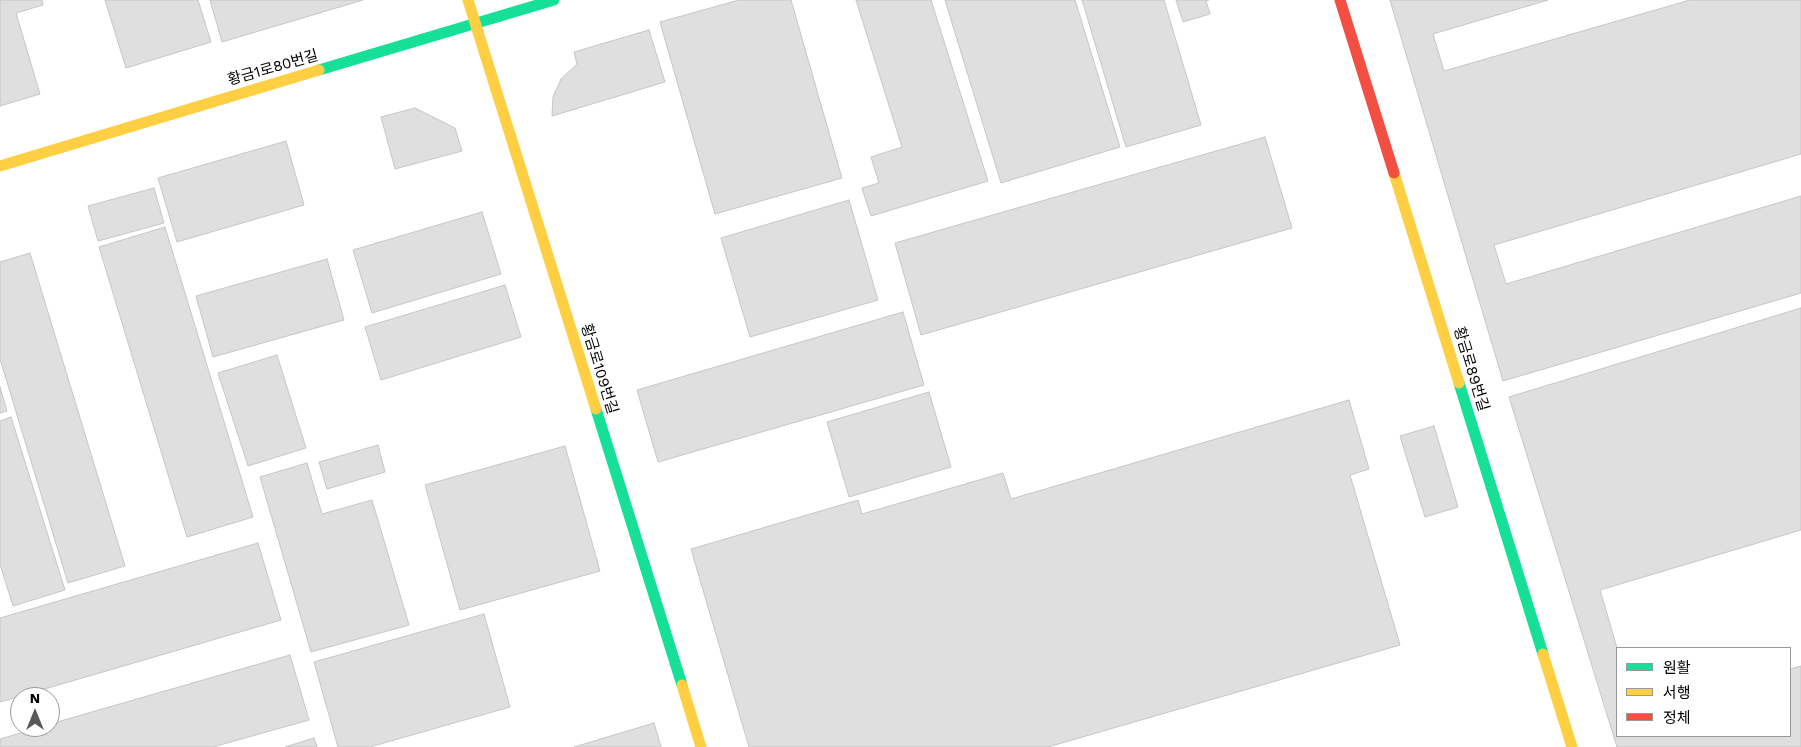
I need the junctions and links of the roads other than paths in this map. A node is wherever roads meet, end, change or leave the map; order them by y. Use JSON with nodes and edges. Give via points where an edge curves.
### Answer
{"nodes":[{"id":1,"x":468,"y":0,"type":"edge"},
{"id":2,"x":554,"y":0,"type":"edge"},
{"id":3,"x":1340,"y":0,"type":"edge"},
{"id":4,"x":476,"y":24,"type":"junction"},
{"id":5,"x":0,"y":166,"type":"edge"},
{"id":6,"x":701,"y":747,"type":"edge"},
{"id":7,"x":1572,"y":747,"type":"edge"}],
"edges":[{"from":1,"to":4,"type":"street","name":"황금로109번길"},
{"from":2,"to":4,"type":"street","name":"황금1로80번길"},
{"from":3,"to":7,"type":"street","name":"황금로89번길"},
{"from":4,"to":5,"type":"street","name":"황금1로80번길"},
{"from":4,"to":6,"type":"street","name":"황금로109번길"}]}
